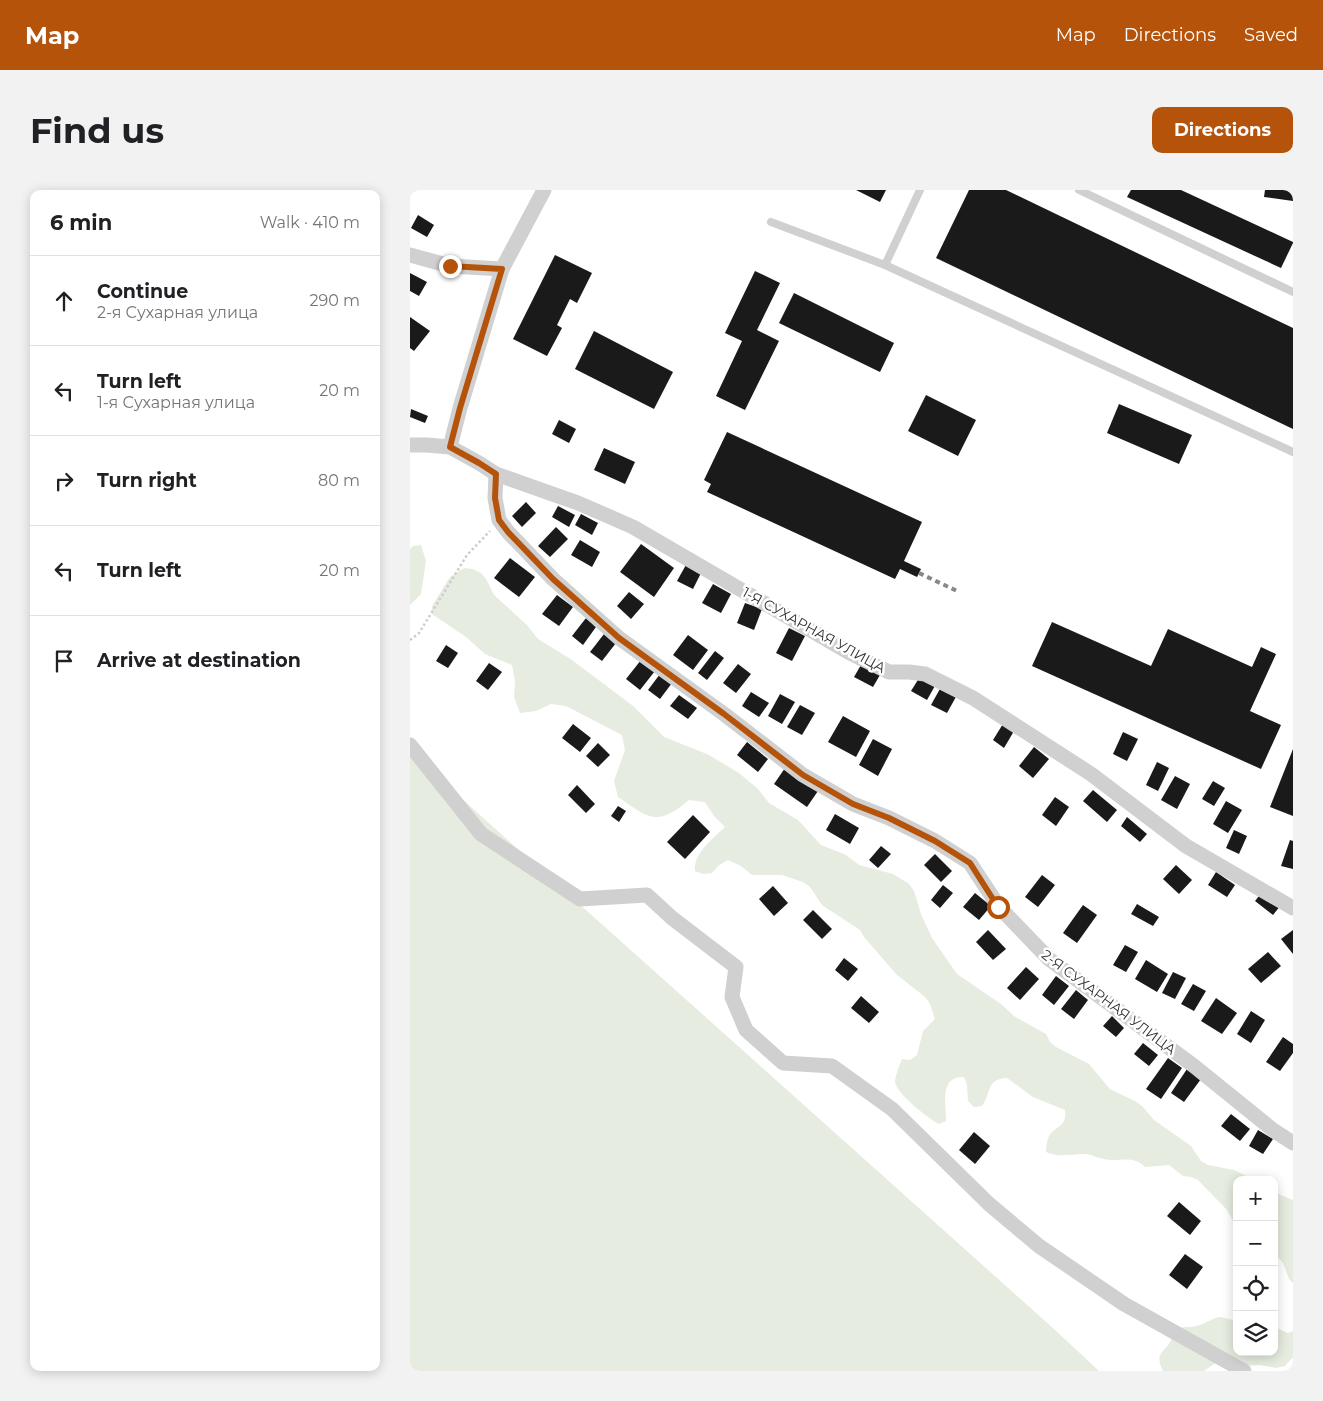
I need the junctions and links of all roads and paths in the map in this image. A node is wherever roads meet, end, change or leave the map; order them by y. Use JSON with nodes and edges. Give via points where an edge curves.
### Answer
{"nodes":[{"id":1,"x":544,"y":190,"type":"edge"},
{"id":2,"x":920,"y":190,"type":"edge"},
{"id":3,"x":1079,"y":190,"type":"edge"},
{"id":4,"x":1094,"y":193,"type":"edge"},
{"id":5,"x":771,"y":222,"type":"dead end"},
{"id":6,"x":410,"y":255,"type":"edge"},
{"id":7,"x":886,"y":265,"type":"junction"},
{"id":8,"x":502,"y":269,"type":"junction"},
{"id":9,"x":1293,"y":292,"type":"edge"},
{"id":10,"x":410,"y":445,"type":"edge"},
{"id":11,"x":450,"y":447,"type":"junction"},
{"id":12,"x":1293,"y":452,"type":"edge"},
{"id":13,"x":496,"y":474,"type":"junction"},
{"id":14,"x":499,"y":520,"type":"junction"},
{"id":15,"x":410,"y":640,"type":"edge"},
{"id":16,"x":410,"y":745,"type":"edge"},
{"id":17,"x":1293,"y":908,"type":"edge"},
{"id":18,"x":1293,"y":1143,"type":"edge"},
{"id":19,"x":1244,"y":1371,"type":"edge"}],
"edges":[{"from":1,"to":8,"type":"street"},
{"from":2,"to":7,"type":"lane"},
{"from":3,"to":4,"type":"lane"},
{"from":4,"to":9,"type":"lane"},
{"from":5,"to":7,"type":"lane"},
{"from":6,"to":8,"type":"street","via":[[450,266]]},
{"from":7,"to":12,"type":"lane"},
{"from":8,"to":11,"type":"street"},
{"from":10,"to":11,"type":"street"},
{"from":11,"to":13,"type":"street","name":"1-Я СУХАРНАЯ УЛИЦА"},
{"from":13,"to":14,"type":"street","via":[[495,498]]},
{"from":13,"to":17,"type":"street","name":"1-Я СУХАРНАЯ УЛИЦА","via":[[578,502],[633,528],[803,627],[889,672],[925,674],[973,698],[1091,774],[1186,846]]},
{"from":14,"to":15,"type":"path","via":[[467,555],[419,633]]},
{"from":14,"to":18,"type":"street","name":"2-Я СУХАРНАЯ УЛИЦА","via":[[553,579],[619,638],[803,775],[853,804],[935,841],[970,863],[998,907],[1049,959]]},
{"from":16,"to":19,"type":"street","via":[[481,834],[580,899],[646,895],[736,967],[732,997],[746,1030],[783,1063],[832,1066],[892,1109],[989,1204],[1039,1246],[1124,1304]]}]}
